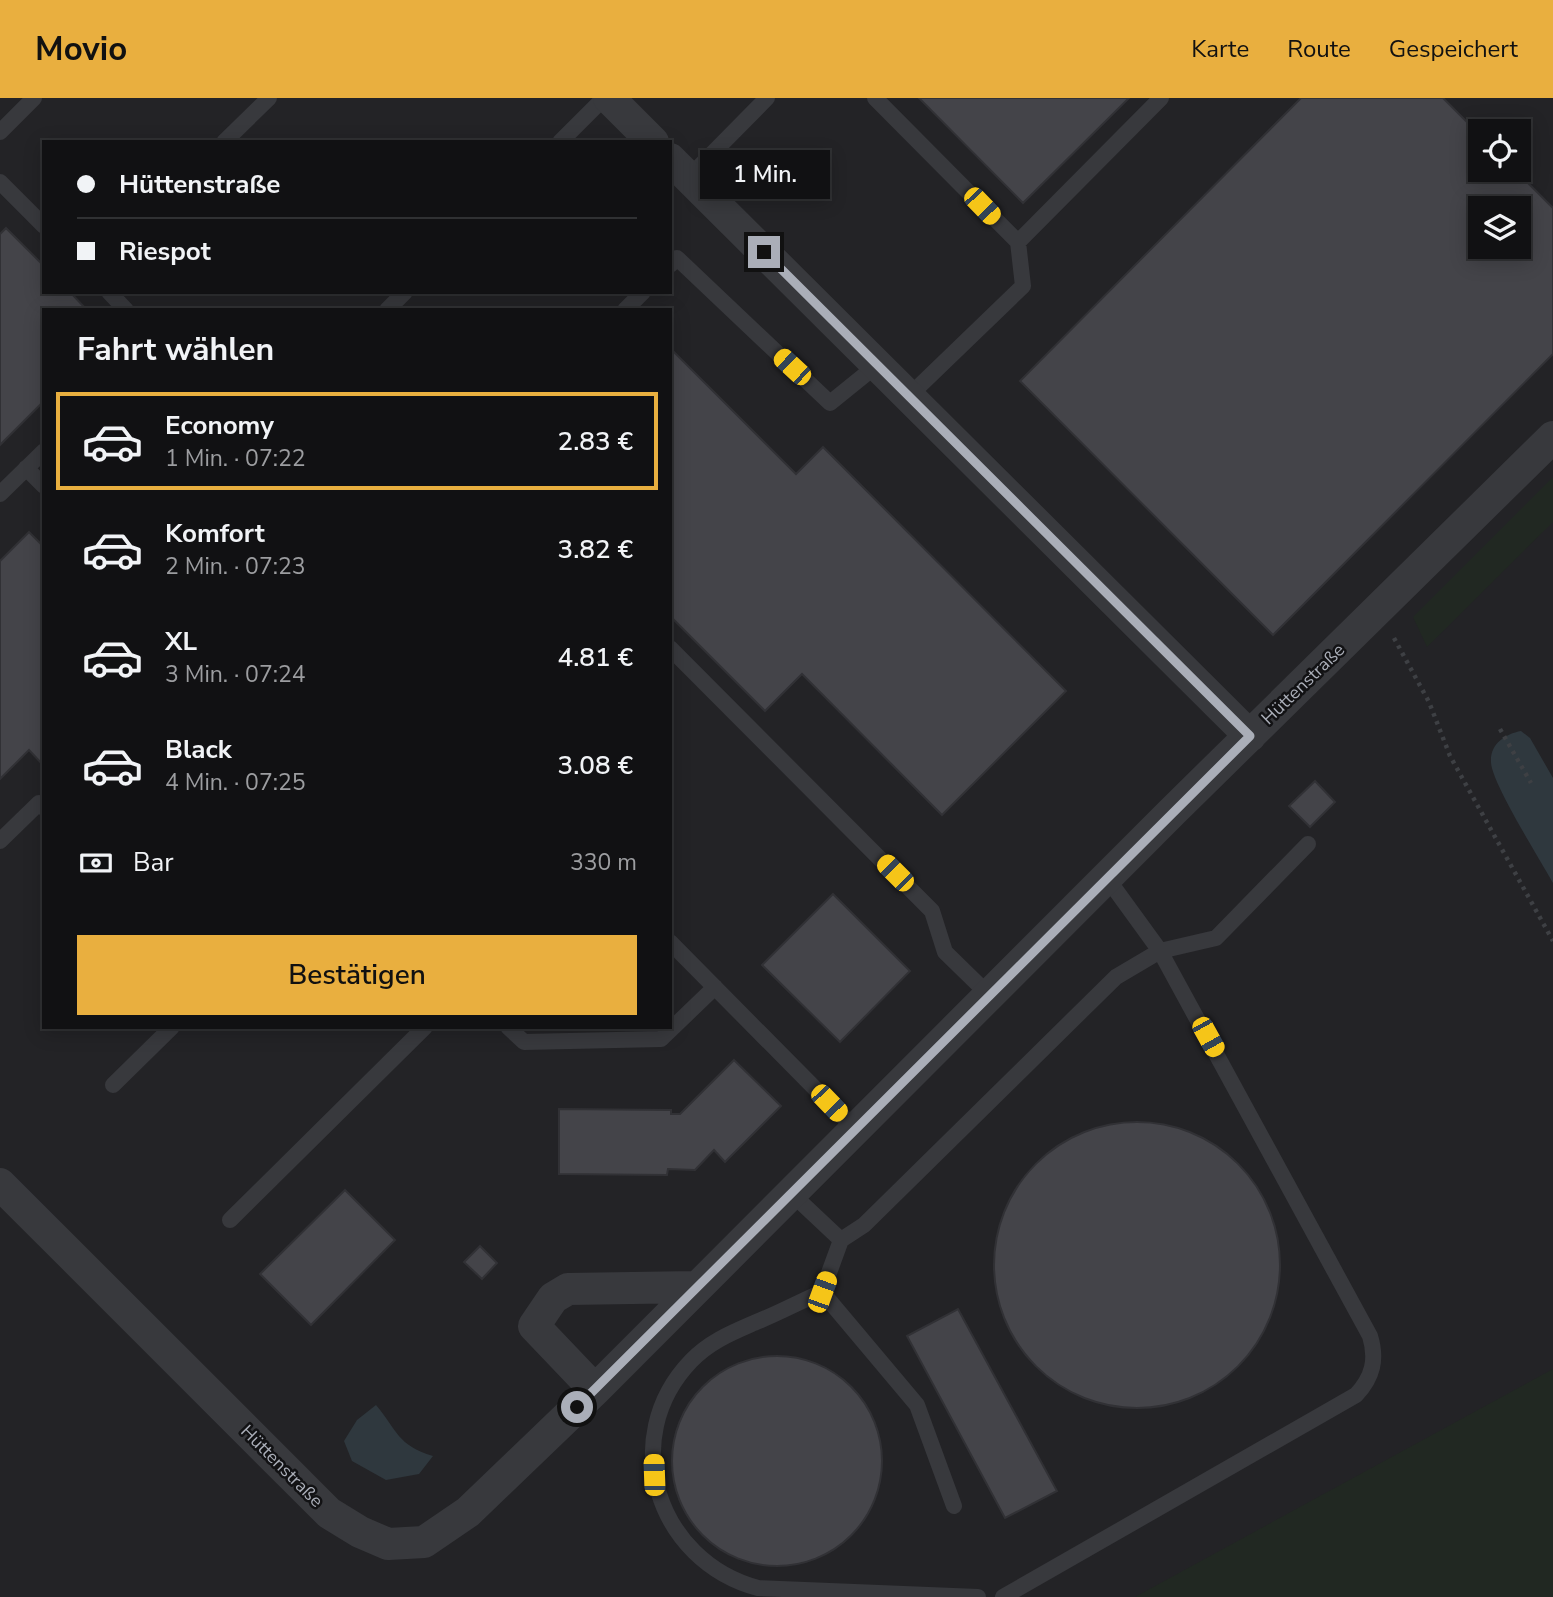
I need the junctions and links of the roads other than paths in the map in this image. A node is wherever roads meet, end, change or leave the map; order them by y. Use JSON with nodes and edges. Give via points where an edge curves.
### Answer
{"nodes":[{"id":1,"x":34,"y":98,"type":"edge"},
{"id":2,"x":269,"y":98,"type":"edge"},
{"id":3,"x":607,"y":98,"type":"edge"},
{"id":4,"x":767,"y":98,"type":"edge"},
{"id":5,"x":875,"y":98,"type":"edge"},
{"id":6,"x":1161,"y":98,"type":"edge"},
{"id":7,"x":0,"y":132,"type":"edge"},
{"id":8,"x":226,"y":140,"type":"edge"},
{"id":9,"x":561,"y":140,"type":"edge"},
{"id":10,"x":651,"y":140,"type":"edge"},
{"id":11,"x":680,"y":168,"type":"edge"},
{"id":12,"x":0,"y":182,"type":"edge"},
{"id":13,"x":42,"y":224,"type":"edge"},
{"id":14,"x":1018,"y":242,"type":"junction"},
{"id":15,"x":672,"y":263,"type":"edge"},
{"id":16,"x":110,"y":294,"type":"edge"},
{"id":17,"x":403,"y":294,"type":"edge"},
{"id":18,"x":641,"y":294,"type":"edge"},
{"id":19,"x":123,"y":308,"type":"edge"},
{"id":20,"x":389,"y":308,"type":"edge"},
{"id":21,"x":627,"y":308,"type":"edge"},
{"id":22,"x":877,"y":365,"type":"junction"},
{"id":23,"x":909,"y":396,"type":"junction"},
{"id":24,"x":1553,"y":438,"type":"edge"},
{"id":25,"x":42,"y":453,"type":"edge"},
{"id":26,"x":26,"y":468,"type":"junction"},
{"id":27,"x":42,"y":484,"type":"edge"},
{"id":28,"x":0,"y":494,"type":"edge"},
{"id":29,"x":672,"y":650,"type":"edge"},
{"id":30,"x":1250,"y":736,"type":"junction"},
{"id":31,"x":42,"y":806,"type":"edge"},
{"id":32,"x":0,"y":841,"type":"edge"},
{"id":33,"x":1308,"y":844,"type":"dead end"},
{"id":34,"x":1107,"y":878,"type":"junction"},
{"id":35,"x":672,"y":944,"type":"edge"},
{"id":36,"x":1160,"y":951,"type":"junction"},
{"id":37,"x":715,"y":987,"type":"junction"},
{"id":38,"x":989,"y":995,"type":"junction"},
{"id":39,"x":672,"y":1028,"type":"edge"},
{"id":40,"x":170,"y":1029,"type":"edge"},
{"id":41,"x":423,"y":1029,"type":"edge"},
{"id":42,"x":510,"y":1029,"type":"edge"},
{"id":43,"x":671,"y":1029,"type":"edge"},
{"id":44,"x":113,"y":1085,"type":"dead end"},
{"id":45,"x":855,"y":1129,"type":"junction"},
{"id":46,"x":0,"y":1184,"type":"edge"},
{"id":47,"x":791,"y":1193,"type":"junction"},
{"id":48,"x":230,"y":1220,"type":"dead end"},
{"id":49,"x":841,"y":1240,"type":"junction"},
{"id":50,"x":696,"y":1287,"type":"junction"},
{"id":51,"x":822,"y":1292,"type":"junction"},
{"id":52,"x":595,"y":1390,"type":"junction"},
{"id":53,"x":954,"y":1506,"type":"dead end"},
{"id":54,"x":978,"y":1597,"type":"edge"},
{"id":55,"x":1003,"y":1597,"type":"edge"}],
"edges":[{"from":1,"to":7,"type":"lane"},
{"from":2,"to":8,"type":"lane"},
{"from":3,"to":9,"type":"lane"},
{"from":3,"to":10,"type":"street"},
{"from":4,"to":11,"type":"lane"},
{"from":5,"to":14,"type":"lane"},
{"from":6,"to":14,"type":"lane"},
{"from":11,"to":22,"type":"street"},
{"from":12,"to":13,"type":"lane"},
{"from":14,"to":23,"type":"lane","via":[[1023,286]]},
{"from":15,"to":22,"type":"lane","via":[[677,258],[830,403]]},
{"from":16,"to":19,"type":"lane"},
{"from":17,"to":20,"type":"lane"},
{"from":18,"to":21,"type":"lane"},
{"from":22,"to":23,"type":"street"},
{"from":23,"to":30,"type":"street"},
{"from":24,"to":30,"type":"street","name":"Hüttenstraße"},
{"from":25,"to":26,"type":"lane"},
{"from":26,"to":27,"type":"lane"},
{"from":26,"to":28,"type":"lane"},
{"from":29,"to":38,"type":"lane","via":[[932,911],[945,951]]},
{"from":30,"to":34,"type":"street","name":"Hüttenstraße"},
{"from":31,"to":32,"type":"lane","via":[[39,803]]},
{"from":33,"to":36,"type":"lane","via":[[1216,937]]},
{"from":34,"to":36,"type":"lane"},
{"from":34,"to":38,"type":"street","name":"Hüttenstraße"},
{"from":35,"to":37,"type":"lane"},
{"from":36,"to":49,"type":"lane","via":[[1116,977],[864,1225]]},
{"from":36,"to":55,"type":"lane","via":[[1370,1336],[1374,1362],[1365,1386],[1356,1395]]},
{"from":37,"to":39,"type":"lane"},
{"from":37,"to":45,"type":"lane"},
{"from":38,"to":45,"type":"street","name":"Hüttenstraße"},
{"from":40,"to":44,"type":"lane"},
{"from":41,"to":48,"type":"lane"},
{"from":42,"to":43,"type":"lane","via":[[524,1042],[661,1039]]},
{"from":45,"to":47,"type":"street","name":"Hüttenstraße"},
{"from":46,"to":52,"type":"street","name":"Hüttenstraße","via":[[329,1513],[388,1544],[424,1542],[468,1513]]},
{"from":47,"to":49,"type":"lane"},
{"from":47,"to":50,"type":"street","name":"Hüttenstraße"},
{"from":49,"to":51,"type":"lane"},
{"from":50,"to":52,"type":"street","name":"Hüttenstraße"},
{"from":50,"to":52,"type":"street","via":[[568,1289],[552,1298],[534,1326]]},
{"from":51,"to":53,"type":"lane","via":[[917,1405]]},
{"from":51,"to":54,"type":"lane","via":[[710,1344],[675,1381],[663,1403],[653,1451],[657,1486],[669,1520],[698,1557],[718,1572],[758,1588]]}]}
